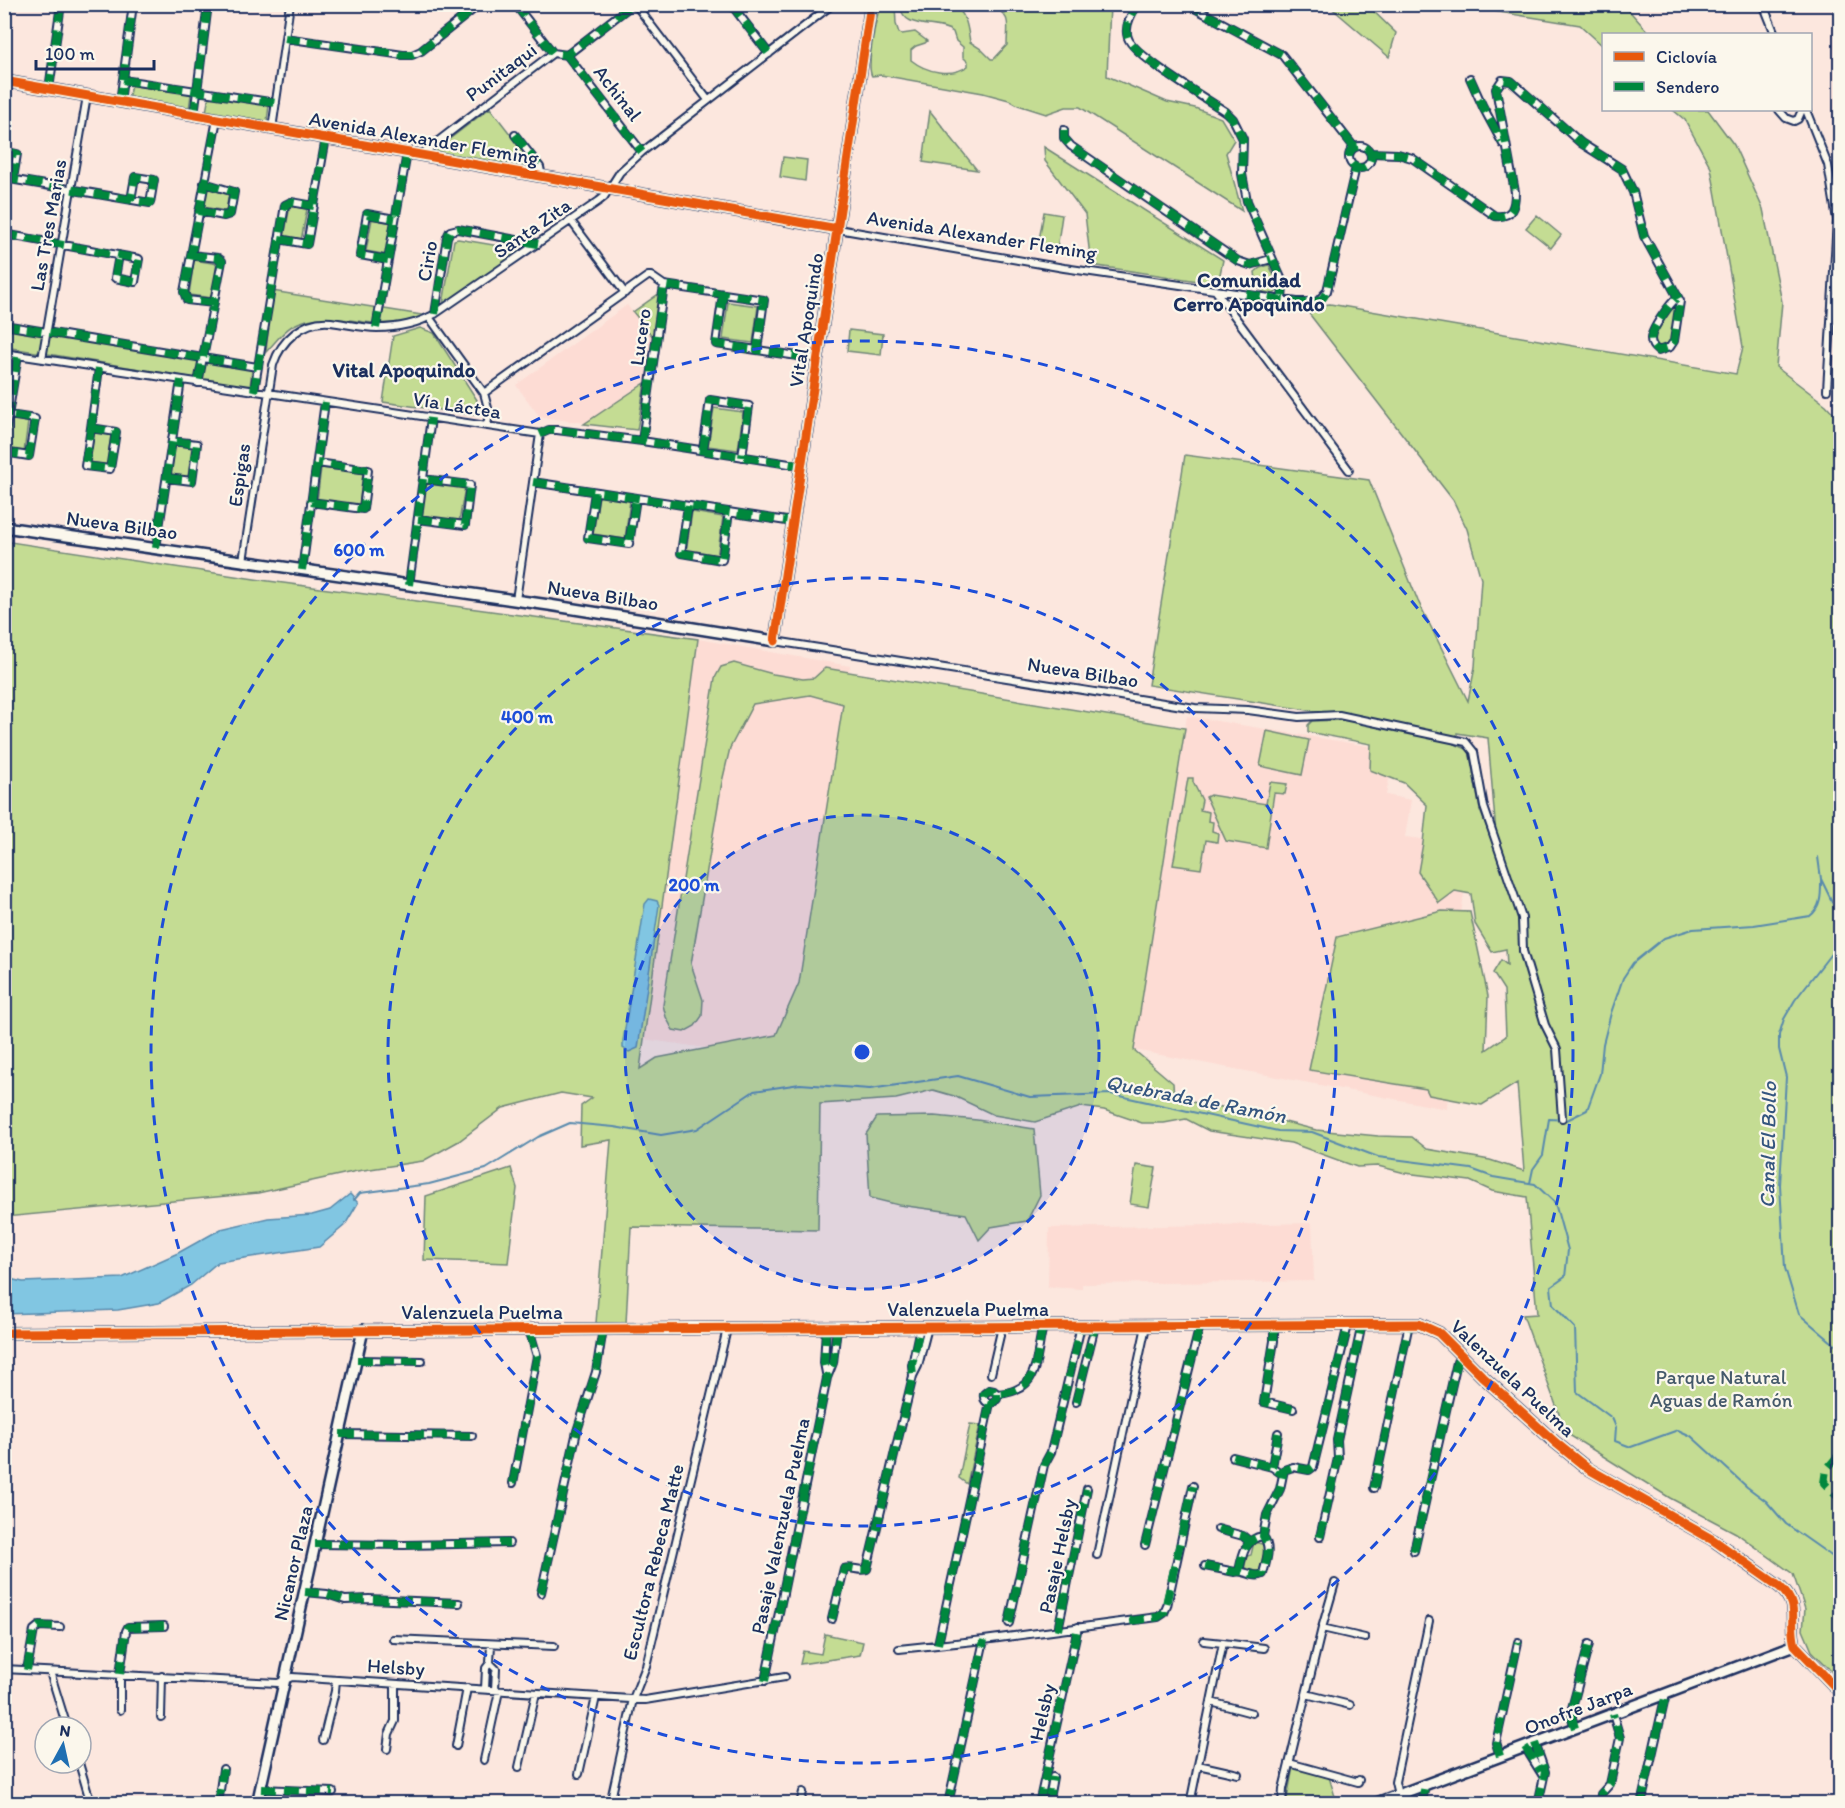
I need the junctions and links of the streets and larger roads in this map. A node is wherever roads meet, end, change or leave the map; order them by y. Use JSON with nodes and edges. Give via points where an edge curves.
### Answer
{"nodes":[{"id":1,"x":61,"y":4,"type":"edge"},
{"id":2,"x":133,"y":4,"type":"edge"},
{"id":3,"x":208,"y":4,"type":"edge"},
{"id":4,"x":290,"y":4,"type":"edge"},
{"id":5,"x":480,"y":4,"type":"edge"},
{"id":6,"x":515,"y":4,"type":"edge"},
{"id":7,"x":634,"y":4,"type":"edge"},
{"id":8,"x":730,"y":4,"type":"edge"},
{"id":9,"x":833,"y":4,"type":"edge"},
{"id":10,"x":871,"y":4,"type":"edge"},
{"id":11,"x":1141,"y":4,"type":"edge"},
{"id":12,"x":1187,"y":4,"type":"edge"},
{"id":13,"x":1758,"y":4,"type":"edge"},
{"id":14,"x":1763,"y":7,"type":"edge"},
{"id":15,"x":1838,"y":10,"type":"dead end"},
{"id":16,"x":1840,"y":18,"type":"edge"},
{"id":17,"x":1774,"y":33,"type":"edge"},
{"id":18,"x":285,"y":38,"type":"junction"},
{"id":19,"x":553,"y":53,"type":"junction"},
{"id":20,"x":769,"y":54,"type":"junction"},
{"id":21,"x":567,"y":55,"type":"junction"},
{"id":22,"x":1470,"y":78,"type":"dead end"},
{"id":23,"x":123,"y":80,"type":"junction"},
{"id":24,"x":4,"y":81,"type":"edge"},
{"id":25,"x":49,"y":89,"type":"junction"},
{"id":26,"x":197,"y":91,"type":"junction"},
{"id":27,"x":87,"y":96,"type":"junction"},
{"id":28,"x":708,"y":100,"type":"junction"},
{"id":29,"x":120,"y":102,"type":"junction"},
{"id":30,"x":276,"y":104,"type":"junction"},
{"id":31,"x":1780,"y":111,"type":"edge"},
{"id":32,"x":1803,"y":111,"type":"edge"},
{"id":33,"x":1804,"y":111,"type":"edge"},
{"id":34,"x":194,"y":115,"type":"junction"},
{"id":35,"x":217,"y":119,"type":"junction"},
{"id":36,"x":272,"y":129,"type":"junction"},
{"id":37,"x":1064,"y":130,"type":"dead end"},
{"id":38,"x":514,"y":135,"type":"dead end"},
{"id":39,"x":326,"y":138,"type":"junction"},
{"id":40,"x":1354,"y":147,"type":"junction"},
{"id":41,"x":4,"y":151,"type":"edge"},
{"id":42,"x":1506,"y":151,"type":"junction"},
{"id":43,"x":642,"y":152,"type":"junction"},
{"id":44,"x":407,"y":153,"type":"junction"},
{"id":45,"x":1370,"y":153,"type":"junction"},
{"id":46,"x":420,"y":155,"type":"junction"},
{"id":47,"x":1356,"y":167,"type":"junction"},
{"id":48,"x":542,"y":177,"type":"junction"},
{"id":49,"x":4,"y":178,"type":"edge"},
{"id":50,"x":13,"y":179,"type":"junction"},
{"id":51,"x":204,"y":183,"type":"junction"},
{"id":52,"x":71,"y":189,"type":"junction"},
{"id":53,"x":609,"y":189,"type":"junction"},
{"id":54,"x":131,"y":200,"type":"junction"},
{"id":55,"x":314,"y":206,"type":"junction"},
{"id":56,"x":199,"y":210,"type":"junction"},
{"id":57,"x":395,"y":219,"type":"junction"},
{"id":58,"x":571,"y":221,"type":"junction"},
{"id":59,"x":838,"y":229,"type":"junction"},
{"id":60,"x":4,"y":234,"type":"edge"},
{"id":61,"x":279,"y":239,"type":"junction"},
{"id":62,"x":538,"y":244,"type":"junction"},
{"id":63,"x":62,"y":245,"type":"junction"},
{"id":64,"x":119,"y":255,"type":"junction"},
{"id":65,"x":191,"y":255,"type":"junction"},
{"id":66,"x":1271,"y":259,"type":"junction"},
{"id":67,"x":388,"y":260,"type":"junction"},
{"id":68,"x":664,"y":285,"type":"junction"},
{"id":69,"x":1215,"y":290,"type":"junction"},
{"id":70,"x":625,"y":293,"type":"junction"},
{"id":71,"x":723,"y":294,"type":"junction"},
{"id":72,"x":1677,"y":298,"type":"junction"},
{"id":73,"x":1282,"y":300,"type":"junction"},
{"id":74,"x":214,"y":303,"type":"junction"},
{"id":75,"x":432,"y":316,"type":"junction"},
{"id":76,"x":4,"y":325,"type":"edge"},
{"id":77,"x":376,"y":328,"type":"junction"},
{"id":78,"x":47,"y":332,"type":"junction"},
{"id":79,"x":757,"y":350,"type":"junction"},
{"id":80,"x":4,"y":353,"type":"edge"},
{"id":81,"x":18,"y":356,"type":"junction"},
{"id":82,"x":203,"y":358,"type":"junction"},
{"id":83,"x":42,"y":359,"type":"junction"},
{"id":84,"x":818,"y":359,"type":"junction"},
{"id":85,"x":257,"y":367,"type":"junction"},
{"id":86,"x":99,"y":368,"type":"junction"},
{"id":87,"x":181,"y":380,"type":"junction"},
{"id":88,"x":198,"y":382,"type":"junction"},
{"id":89,"x":1827,"y":390,"type":"dead end"},
{"id":90,"x":254,"y":391,"type":"junction"},
{"id":91,"x":268,"y":393,"type":"junction"},
{"id":92,"x":484,"y":393,"type":"junction"},
{"id":93,"x":325,"y":402,"type":"junction"},
{"id":94,"x":9,"y":415,"type":"junction"},
{"id":95,"x":431,"y":418,"type":"junction"},
{"id":96,"x":487,"y":426,"type":"junction"},
{"id":97,"x":91,"y":428,"type":"junction"},
{"id":98,"x":540,"y":434,"type":"junction"},
{"id":99,"x":4,"y":440,"type":"edge"},
{"id":100,"x":172,"y":441,"type":"junction"},
{"id":101,"x":642,"y":441,"type":"junction"},
{"id":102,"x":703,"y":450,"type":"junction"},
{"id":103,"x":4,"y":452,"type":"edge"},
{"id":104,"x":742,"y":456,"type":"junction"},
{"id":105,"x":317,"y":464,"type":"junction"},
{"id":106,"x":802,"y":466,"type":"junction"},
{"id":107,"x":1349,"y":470,"type":"dead end"},
{"id":108,"x":167,"y":478,"type":"junction"},
{"id":109,"x":423,"y":479,"type":"junction"},
{"id":110,"x":533,"y":482,"type":"junction"},
{"id":111,"x":595,"y":492,"type":"junction"},
{"id":112,"x":636,"y":498,"type":"junction"},
{"id":113,"x":311,"y":502,"type":"junction"},
{"id":114,"x":688,"y":506,"type":"junction"},
{"id":115,"x":729,"y":512,"type":"junction"},
{"id":116,"x":418,"y":519,"type":"junction"},
{"id":117,"x":793,"y":522,"type":"junction"},
{"id":118,"x":4,"y":527,"type":"edge"},
{"id":119,"x":156,"y":548,"type":"junction"},
{"id":120,"x":243,"y":561,"type":"junction"},
{"id":121,"x":302,"y":570,"type":"junction"},
{"id":122,"x":409,"y":585,"type":"junction"},
{"id":123,"x":516,"y":600,"type":"junction"},
{"id":124,"x":775,"y":641,"type":"junction"},
{"id":125,"x":1562,"y":1118,"type":"dead end"},
{"id":126,"x":1362,"y":1324,"type":"junction"},
{"id":127,"x":1409,"y":1324,"type":"junction"},
{"id":128,"x":1200,"y":1325,"type":"junction"},
{"id":129,"x":1274,"y":1325,"type":"junction"},
{"id":130,"x":1348,"y":1325,"type":"junction"},
{"id":131,"x":1043,"y":1326,"type":"junction"},
{"id":132,"x":1081,"y":1326,"type":"junction"},
{"id":133,"x":1095,"y":1326,"type":"junction"},
{"id":134,"x":1146,"y":1326,"type":"junction"},
{"id":135,"x":924,"y":1327,"type":"junction"},
{"id":136,"x":1002,"y":1327,"type":"junction"},
{"id":137,"x":826,"y":1328,"type":"junction"},
{"id":138,"x":837,"y":1328,"type":"junction"},
{"id":139,"x":529,"y":1329,"type":"junction"},
{"id":140,"x":603,"y":1329,"type":"junction"},
{"id":141,"x":727,"y":1329,"type":"junction"},
{"id":142,"x":363,"y":1330,"type":"junction"},
{"id":143,"x":4,"y":1333,"type":"edge"},
{"id":144,"x":1461,"y":1355,"type":"junction"},
{"id":145,"x":357,"y":1360,"type":"junction"},
{"id":146,"x":422,"y":1361,"type":"dead end"},
{"id":147,"x":991,"y":1374,"type":"dead end"},
{"id":148,"x":827,"y":1378,"type":"junction"},
{"id":149,"x":997,"y":1394,"type":"junction"},
{"id":150,"x":1076,"y":1402,"type":"dead end"},
{"id":151,"x":990,"y":1403,"type":"junction"},
{"id":152,"x":1293,"y":1408,"type":"dead end"},
{"id":153,"x":1278,"y":1433,"type":"dead end"},
{"id":154,"x":340,"y":1434,"type":"junction"},
{"id":155,"x":472,"y":1436,"type":"dead end"},
{"id":156,"x":1233,"y":1457,"type":"dead end"},
{"id":157,"x":1272,"y":1467,"type":"junction"},
{"id":158,"x":1282,"y":1474,"type":"junction"},
{"id":159,"x":513,"y":1483,"type":"dead end"},
{"id":160,"x":1193,"y":1486,"type":"dead end"},
{"id":161,"x":1374,"y":1488,"type":"dead end"},
{"id":162,"x":1088,"y":1489,"type":"dead end"},
{"id":163,"x":1218,"y":1529,"type":"dead end"},
{"id":164,"x":1263,"y":1536,"type":"junction"},
{"id":165,"x":1320,"y":1537,"type":"dead end"},
{"id":166,"x":1250,"y":1542,"type":"junction"},
{"id":167,"x":509,"y":1543,"type":"dead end"},
{"id":168,"x":315,"y":1544,"type":"junction"},
{"id":169,"x":1145,"y":1545,"type":"dead end"},
{"id":170,"x":1414,"y":1551,"type":"dead end"},
{"id":171,"x":1097,"y":1555,"type":"dead end"},
{"id":172,"x":1205,"y":1566,"type":"dead end"},
{"id":173,"x":1239,"y":1571,"type":"junction"},
{"id":174,"x":1335,"y":1583,"type":"dead end"},
{"id":175,"x":305,"y":1592,"type":"junction"},
{"id":176,"x":541,"y":1593,"type":"dead end"},
{"id":177,"x":459,"y":1603,"type":"dead end"},
{"id":178,"x":832,"y":1619,"type":"dead end"},
{"id":179,"x":1429,"y":1621,"type":"dead end"},
{"id":180,"x":1009,"y":1623,"type":"dead end"},
{"id":181,"x":164,"y":1626,"type":"dead end"},
{"id":182,"x":60,"y":1627,"type":"dead end"},
{"id":183,"x":1078,"y":1627,"type":"junction"},
{"id":184,"x":1322,"y":1628,"type":"junction"},
{"id":185,"x":1058,"y":1630,"type":"junction"},
{"id":186,"x":1365,"y":1638,"type":"dead end"},
{"id":187,"x":393,"y":1639,"type":"dead end"},
{"id":188,"x":984,"y":1640,"type":"junction"},
{"id":189,"x":1204,"y":1641,"type":"dead end"},
{"id":190,"x":1518,"y":1642,"type":"dead end"},
{"id":191,"x":1223,"y":1643,"type":"junction"},
{"id":192,"x":491,"y":1644,"type":"junction"},
{"id":193,"x":938,"y":1644,"type":"junction"},
{"id":194,"x":1588,"y":1644,"type":"dead end"},
{"id":195,"x":1795,"y":1645,"type":"junction"},
{"id":196,"x":554,"y":1646,"type":"dead end"},
{"id":197,"x":1264,"y":1648,"type":"dead end"},
{"id":198,"x":900,"y":1649,"type":"dead end"},
{"id":199,"x":490,"y":1663,"type":"junction"},
{"id":200,"x":4,"y":1669,"type":"edge"},
{"id":201,"x":27,"y":1670,"type":"junction"},
{"id":202,"x":50,"y":1672,"type":"junction"},
{"id":203,"x":120,"y":1674,"type":"junction"},
{"id":204,"x":162,"y":1676,"type":"junction"},
{"id":205,"x":785,"y":1677,"type":"dead end"},
{"id":206,"x":285,"y":1680,"type":"junction"},
{"id":207,"x":336,"y":1680,"type":"junction"},
{"id":208,"x":765,"y":1681,"type":"junction"},
{"id":209,"x":395,"y":1684,"type":"junction"},
{"id":210,"x":466,"y":1688,"type":"junction"},
{"id":211,"x":485,"y":1689,"type":"junction"},
{"id":212,"x":497,"y":1690,"type":"junction"},
{"id":213,"x":1840,"y":1692,"type":"edge"},
{"id":214,"x":536,"y":1693,"type":"junction"},
{"id":215,"x":1306,"y":1694,"type":"junction"},
{"id":216,"x":1666,"y":1694,"type":"junction"},
{"id":217,"x":596,"y":1697,"type":"junction"},
{"id":218,"x":633,"y":1699,"type":"junction"},
{"id":219,"x":1211,"y":1702,"type":"junction"},
{"id":220,"x":1350,"y":1705,"type":"dead end"},
{"id":221,"x":120,"y":1710,"type":"dead end"},
{"id":222,"x":1252,"y":1713,"type":"dead end"},
{"id":223,"x":1613,"y":1714,"type":"junction"},
{"id":224,"x":64,"y":1715,"type":"edge"},
{"id":225,"x":161,"y":1717,"type":"dead end"},
{"id":226,"x":1575,"y":1728,"type":"junction"},
{"id":227,"x":323,"y":1740,"type":"dead end"},
{"id":228,"x":1535,"y":1743,"type":"junction"},
{"id":229,"x":456,"y":1746,"type":"dead end"},
{"id":230,"x":1525,"y":1747,"type":"junction"},
{"id":231,"x":387,"y":1749,"type":"dead end"},
{"id":232,"x":1500,"y":1756,"type":"junction"},
{"id":233,"x":484,"y":1761,"type":"dead end"},
{"id":234,"x":1289,"y":1763,"type":"junction"},
{"id":235,"x":1198,"y":1765,"type":"junction"},
{"id":236,"x":519,"y":1767,"type":"dead end"},
{"id":237,"x":223,"y":1769,"type":"dead end"},
{"id":238,"x":579,"y":1774,"type":"dead end"},
{"id":239,"x":1238,"y":1774,"type":"dead end"},
{"id":240,"x":83,"y":1775,"type":"edge"},
{"id":241,"x":1053,"y":1777,"type":"dead end"},
{"id":242,"x":1543,"y":1777,"type":"junction"},
{"id":243,"x":1359,"y":1780,"type":"dead end"},
{"id":244,"x":1425,"y":1784,"type":"junction"},
{"id":245,"x":261,"y":1789,"type":"junction"},
{"id":246,"x":333,"y":1792,"type":"dead end"},
{"id":247,"x":803,"y":1792,"type":"dead end"},
{"id":248,"x":1398,"y":1795,"type":"junction"},
{"id":249,"x":91,"y":1803,"type":"edge"},
{"id":250,"x":218,"y":1803,"type":"edge"},
{"id":251,"x":257,"y":1803,"type":"edge"},
{"id":252,"x":610,"y":1803,"type":"edge"},
{"id":253,"x":800,"y":1803,"type":"edge"},
{"id":254,"x":948,"y":1803,"type":"edge"},
{"id":255,"x":1039,"y":1803,"type":"edge"},
{"id":256,"x":1048,"y":1803,"type":"edge"},
{"id":257,"x":1193,"y":1803,"type":"edge"},
{"id":258,"x":1282,"y":1803,"type":"edge"},
{"id":259,"x":1374,"y":1803,"type":"edge"},
{"id":260,"x":1422,"y":1803,"type":"edge"},
{"id":261,"x":1538,"y":1803,"type":"edge"},
{"id":262,"x":1600,"y":1803,"type":"edge"},
{"id":263,"x":1641,"y":1803,"type":"edge"}],
"edges":[{"from":1,"to":25,"type":"street"},
{"from":2,"to":23,"type":"street"},
{"from":3,"to":26,"type":"street"},
{"from":4,"to":18,"type":"street"},
{"from":5,"to":18,"type":"street","via":[[412,55]]},
{"from":6,"to":19,"type":"street"},
{"from":7,"to":21,"type":"street","name":"Punitaqui"},
{"from":7,"to":28,"type":"street"},
{"from":8,"to":20,"type":"street"},
{"from":9,"to":20,"type":"street","name":"Santa Zita"},
{"from":10,"to":59,"type":"street","name":"Vital Apoquindo"},
{"from":11,"to":66,"type":"street","via":[[1128,23],[1128,40],[1133,47],[1226,112],[1239,130],[1247,201]]},
{"from":12,"to":40,"type":"street","via":[[1282,55]]},
{"from":13,"to":14,"type":"street"},
{"from":14,"to":17,"type":"street"},
{"from":15,"to":16,"type":"street"},
{"from":18,"to":30,"type":"street"},
{"from":19,"to":21,"type":"street","name":"Punitaqui"},
{"from":19,"to":46,"type":"street","name":"Punitaqui"},
{"from":20,"to":28,"type":"street","name":"Santa Zita"},
{"from":21,"to":43,"type":"street","name":"Achinal"},
{"from":22,"to":42,"type":"street"},
{"from":23,"to":26,"type":"street"},
{"from":23,"to":29,"type":"street"},
{"from":24,"to":25,"type":"street","name":"Avenida Alexander Fleming"},
{"from":25,"to":27,"type":"street","name":"Avenida Alexander Fleming"},
{"from":26,"to":30,"type":"street"},
{"from":26,"to":34,"type":"street"},
{"from":27,"to":29,"type":"street","name":"Avenida Alexander Fleming"},
{"from":27,"to":52,"type":"street","name":"Las Tres Marias"},
{"from":28,"to":43,"type":"street","name":"Santa Zita"},
{"from":29,"to":34,"type":"street","name":"Avenida Alexander Fleming"},
{"from":30,"to":36,"type":"street"},
{"from":31,"to":32,"type":"street","via":[[1794,121]]},
{"from":33,"to":89,"type":"street","via":[[1828,165],[1837,220]]},
{"from":34,"to":35,"type":"street","name":"Avenida Alexander Fleming"},
{"from":35,"to":36,"type":"street","name":"Avenida Alexander Fleming"},
{"from":35,"to":51,"type":"street"},
{"from":36,"to":39,"type":"street","name":"Avenida Alexander Fleming"},
{"from":37,"to":66,"type":"street","via":[[1064,138],[1071,146],[1238,261],[1250,265]]},
{"from":38,"to":48,"type":"street","via":[[540,167]]},
{"from":39,"to":44,"type":"street","name":"Avenida Alexander Fleming"},
{"from":39,"to":55,"type":"street"},
{"from":40,"to":45,"type":"street","via":[[1363,146]]},
{"from":40,"to":47,"type":"street","via":[[1349,159]]},
{"from":41,"to":50,"type":"street","via":[[17,154]]},
{"from":42,"to":45,"type":"street","via":[[1515,202],[1513,210],[1503,217],[1495,216],[1412,158]]},
{"from":42,"to":72,"type":"street","via":[[1496,89],[1498,82],[1507,80],[1581,143],[1622,168],[1633,192],[1644,236]]},
{"from":43,"to":53,"type":"street","name":"Santa Zita","via":[[620,172]]},
{"from":44,"to":46,"type":"street","name":"Avenida Alexander Fleming"},
{"from":44,"to":57,"type":"street"},
{"from":45,"to":47,"type":"street","via":[[1367,164]]},
{"from":46,"to":48,"type":"street","name":"Avenida Alexander Fleming"},
{"from":47,"to":73,"type":"street","name":"Avenida Alexander Fleming","via":[[1325,295],[1317,302]]},
{"from":48,"to":53,"type":"street","name":"Avenida Alexander Fleming"},
{"from":49,"to":50,"type":"street"},
{"from":50,"to":52,"type":"street"},
{"from":51,"to":56,"type":"street"},
{"from":51,"to":56,"type":"street","via":[[234,192],[230,214]]},
{"from":52,"to":54,"type":"street"},
{"from":52,"to":63,"type":"street","name":"Las Tres Marias"},
{"from":53,"to":58,"type":"street","name":"Santa Zita"},
{"from":53,"to":59,"type":"street","name":"Avenida Alexander Fleming"},
{"from":54,"to":54,"type":"street","via":[[150,203],[154,180],[135,177]]},
{"from":55,"to":61,"type":"street","via":[[291,202],[285,205]]},
{"from":55,"to":61,"type":"street","via":[[307,244]]},
{"from":56,"to":65,"type":"street"},
{"from":57,"to":67,"type":"street"},
{"from":57,"to":67,"type":"street","via":[[367,214],[360,255]]},
{"from":58,"to":62,"type":"street","name":"Santa Zita"},
{"from":58,"to":70,"type":"street","name":"Lucero"},
{"from":59,"to":69,"type":"street","name":"Avenida Alexander Fleming"},
{"from":59,"to":84,"type":"street","name":"Vital Apoquindo"},
{"from":60,"to":63,"type":"street"},
{"from":61,"to":85,"type":"street"},
{"from":62,"to":75,"type":"street","name":"Santa Zita"},
{"from":62,"to":75,"type":"street","name":"Cirio","via":[[458,229],[450,231]]},
{"from":63,"to":64,"type":"street"},
{"from":63,"to":78,"type":"street","name":"Las Tres Marias"},
{"from":64,"to":64,"type":"street","via":[[139,259],[135,282],[115,278]]},
{"from":65,"to":74,"type":"street","via":[[184,292],[187,300]]},
{"from":65,"to":74,"type":"street","via":[[222,261]]},
{"from":66,"to":73,"type":"street","via":[[1281,278]]},
{"from":67,"to":77,"type":"street"},
{"from":68,"to":70,"type":"street","name":"Lucero","via":[[648,276]]},
{"from":68,"to":71,"type":"street"},
{"from":68,"to":101,"type":"street","name":"Lucero"},
{"from":69,"to":73,"type":"street","name":"Avenida Alexander Fleming"},
{"from":69,"to":107,"type":"street"},
{"from":70,"to":92,"type":"street","name":"Lucero"},
{"from":71,"to":79,"type":"street","via":[[764,300]]},
{"from":71,"to":79,"type":"street","via":[[716,344]]},
{"from":72,"to":72,"type":"street","via":[[1652,333],[1652,344],[1658,351],[1674,341],[1681,306]]},
{"from":74,"to":82,"type":"street"},
{"from":75,"to":77,"type":"street","name":"Santa Zita","via":[[400,327]]},
{"from":75,"to":92,"type":"street"},
{"from":76,"to":78,"type":"street"},
{"from":77,"to":91,"type":"street","name":"Santa Zita","via":[[329,322],[299,330],[278,352]]},
{"from":78,"to":82,"type":"street"},
{"from":78,"to":83,"type":"street","name":"Las Tres Marias"},
{"from":79,"to":84,"type":"street"},
{"from":80,"to":81,"type":"street","name":"Vía Láctea"},
{"from":81,"to":83,"type":"street","name":"Vía Láctea"},
{"from":81,"to":94,"type":"street"},
{"from":82,"to":85,"type":"street"},
{"from":82,"to":88,"type":"street"},
{"from":83,"to":86,"type":"street","name":"Vía Láctea"},
{"from":84,"to":106,"type":"street","name":"Vital Apoquindo"},
{"from":85,"to":90,"type":"street"},
{"from":86,"to":87,"type":"street","name":"Vía Láctea"},
{"from":86,"to":97,"type":"street"},
{"from":87,"to":88,"type":"street","name":"Vía Láctea"},
{"from":87,"to":100,"type":"street"},
{"from":88,"to":90,"type":"street","name":"Vía Láctea"},
{"from":90,"to":91,"type":"street","name":"Vía Láctea"},
{"from":91,"to":93,"type":"street","name":"Vía Láctea"},
{"from":91,"to":120,"type":"street","name":"Espigas"},
{"from":92,"to":96,"type":"street","via":[[489,412]]},
{"from":93,"to":95,"type":"street","name":"Vía Láctea"},
{"from":93,"to":105,"type":"street"},
{"from":94,"to":99,"type":"street"},
{"from":94,"to":103,"type":"street","via":[[35,419],[29,456]]},
{"from":95,"to":96,"type":"street","name":"Vía Láctea"},
{"from":95,"to":109,"type":"street"},
{"from":96,"to":98,"type":"street","name":"Vía Láctea"},
{"from":97,"to":97,"type":"street","via":[[116,432],[110,469],[86,465]]},
{"from":98,"to":101,"type":"street","name":"Vía Láctea","via":[[557,430]]},
{"from":98,"to":110,"type":"street"},
{"from":100,"to":108,"type":"street"},
{"from":100,"to":108,"type":"street","via":[[197,444],[192,481]]},
{"from":101,"to":102,"type":"street","name":"Vía Láctea"},
{"from":102,"to":104,"type":"street","name":"Vía Láctea"},
{"from":102,"to":104,"type":"street","via":[[710,400],[749,406]]},
{"from":104,"to":106,"type":"street","name":"Vía Láctea"},
{"from":105,"to":113,"type":"street"},
{"from":105,"to":113,"type":"street","via":[[368,470],[363,509]]},
{"from":106,"to":117,"type":"street","name":"Vital Apoquindo"},
{"from":108,"to":119,"type":"street"},
{"from":109,"to":116,"type":"street"},
{"from":109,"to":116,"type":"street","via":[[470,485],[465,525]]},
{"from":110,"to":111,"type":"street"},
{"from":110,"to":123,"type":"street"},
{"from":111,"to":112,"type":"street"},
{"from":111,"to":112,"type":"street","via":[[588,538],[629,544]]},
{"from":112,"to":114,"type":"street"},
{"from":113,"to":121,"type":"street"},
{"from":114,"to":115,"type":"street"},
{"from":114,"to":115,"type":"street","via":[[681,553],[722,560]]},
{"from":115,"to":117,"type":"street"},
{"from":116,"to":122,"type":"street"},
{"from":117,"to":124,"type":"street","name":"Vital Apoquindo"},
{"from":118,"to":119,"type":"street","name":"Nueva Bilbao"},
{"from":119,"to":120,"type":"street","name":"Nueva Bilbao"},
{"from":120,"to":121,"type":"street","name":"Nueva Bilbao"},
{"from":121,"to":122,"type":"street","name":"Nueva Bilbao"},
{"from":122,"to":123,"type":"street","name":"Nueva Bilbao"},
{"from":123,"to":124,"type":"street","name":"Nueva Bilbao"},
{"from":124,"to":125,"type":"street","name":"Nueva Bilbao","via":[[1195,708],[1299,717],[1353,717],[1466,742],[1474,752],[1484,807],[1522,918],[1522,951],[1545,1025],[1557,1049]]},
{"from":126,"to":127,"type":"street","name":"Valenzuela Puelma"},
{"from":126,"to":130,"type":"street","name":"Valenzuela Puelma"},
{"from":126,"to":165,"type":"street"},
{"from":127,"to":144,"type":"street","name":"Valenzuela Puelma","via":[[1428,1326]]},
{"from":127,"to":161,"type":"street"},
{"from":128,"to":129,"type":"street","name":"Valenzuela Puelma"},
{"from":128,"to":134,"type":"street","name":"Valenzuela Puelma"},
{"from":128,"to":169,"type":"street"},
{"from":129,"to":130,"type":"street","name":"Valenzuela Puelma"},
{"from":129,"to":152,"type":"street","via":[[1264,1402]]},
{"from":130,"to":158,"type":"street","via":[[1313,1467],[1289,1468]]},
{"from":131,"to":132,"type":"street","name":"Valenzuela Puelma"},
{"from":131,"to":136,"type":"street","name":"Valenzuela Puelma"},
{"from":131,"to":149,"type":"street","via":[[1030,1382],[1014,1392]]},
{"from":132,"to":133,"type":"street","name":"Valenzuela Puelma"},
{"from":132,"to":180,"type":"street","via":[[1052,1452],[1044,1465]]},
{"from":133,"to":134,"type":"street","name":"Valenzuela Puelma"},
{"from":133,"to":150,"type":"street"},
{"from":134,"to":171,"type":"street"},
{"from":135,"to":136,"type":"street","name":"Valenzuela Puelma"},
{"from":135,"to":138,"type":"street","name":"Valenzuela Puelma"},
{"from":135,"to":178,"type":"street","via":[[867,1569],[844,1569]]},
{"from":136,"to":147,"type":"street"},
{"from":137,"to":138,"type":"street","name":"Valenzuela Puelma"},
{"from":137,"to":141,"type":"street","name":"Valenzuela Puelma"},
{"from":137,"to":148,"type":"street","name":"Pasaje Valenzuela Puelma"},
{"from":138,"to":148,"type":"street","name":"Pasaje Valenzuela Puelma"},
{"from":139,"to":140,"type":"street","name":"Valenzuela Puelma"},
{"from":139,"to":142,"type":"street","name":"Valenzuela Puelma"},
{"from":139,"to":159,"type":"street","via":[[537,1356]]},
{"from":140,"to":141,"type":"street","name":"Valenzuela Puelma"},
{"from":140,"to":176,"type":"street","via":[[596,1372],[577,1431]]},
{"from":141,"to":218,"type":"street","name":"Escultora Rebeca Matte","via":[[646,1666]]},
{"from":142,"to":143,"type":"street","name":"Valenzuela Puelma"},
{"from":142,"to":145,"type":"street","name":"Nicanor Plaza"},
{"from":144,"to":170,"type":"street"},
{"from":144,"to":195,"type":"street","name":"Valenzuela Puelma","via":[[1587,1468],[1713,1540],[1780,1587],[1793,1607]]},
{"from":145,"to":146,"type":"street"},
{"from":145,"to":154,"type":"street","name":"Nicanor Plaza"},
{"from":148,"to":208,"type":"street","name":"Pasaje Valenzuela Puelma"},
{"from":149,"to":151,"type":"street"},
{"from":149,"to":151,"type":"street","via":[[992,1390],[985,1392],[984,1399]]},
{"from":151,"to":193,"type":"street"},
{"from":153,"to":157,"type":"street"},
{"from":154,"to":155,"type":"street"},
{"from":154,"to":168,"type":"street","name":"Nicanor Plaza"},
{"from":156,"to":157,"type":"street"},
{"from":157,"to":158,"type":"street"},
{"from":158,"to":164,"type":"street"},
{"from":160,"to":183,"type":"street","via":[[1164,1612],[1158,1617],[1130,1622]]},
{"from":162,"to":185,"type":"street","name":"Pasaje Helsby"},
{"from":163,"to":166,"type":"street"},
{"from":164,"to":166,"type":"street"},
{"from":164,"to":173,"type":"street","via":[[1269,1550],[1263,1574],[1257,1577]]},
{"from":166,"to":173,"type":"street"},
{"from":167,"to":168,"type":"street"},
{"from":168,"to":175,"type":"street","name":"Nicanor Plaza"},
{"from":172,"to":173,"type":"street"},
{"from":174,"to":184,"type":"street"},
{"from":175,"to":177,"type":"street","via":[[345,1600]]},
{"from":175,"to":206,"type":"street","name":"Nicanor Plaza"},
{"from":179,"to":248,"type":"street","via":[[1395,1782]]},
{"from":181,"to":203,"type":"street","via":[[128,1627]]},
{"from":182,"to":201,"type":"street","via":[[39,1626],[34,1630]]},
{"from":183,"to":185,"type":"street"},
{"from":183,"to":255,"type":"street","name":"Helsby"},
{"from":184,"to":186,"type":"street"},
{"from":184,"to":215,"type":"street"},
{"from":185,"to":188,"type":"street"},
{"from":187,"to":192,"type":"street"},
{"from":188,"to":193,"type":"street"},
{"from":188,"to":254,"type":"street"},
{"from":189,"to":191,"type":"street"},
{"from":190,"to":232,"type":"street","via":[[1498,1733]]},
{"from":191,"to":197,"type":"street"},
{"from":191,"to":219,"type":"street"},
{"from":192,"to":196,"type":"street"},
{"from":192,"to":199,"type":"street"},
{"from":193,"to":198,"type":"street"},
{"from":194,"to":226,"type":"street","via":[[1572,1708]]},
{"from":195,"to":213,"type":"street"},
{"from":195,"to":216,"type":"street","name":"Onofre Jarpa"},
{"from":199,"to":211,"type":"street"},
{"from":199,"to":212,"type":"street","via":[[496,1669]]},
{"from":200,"to":201,"type":"street","name":"Helsby"},
{"from":201,"to":202,"type":"street","name":"Helsby"},
{"from":202,"to":203,"type":"street","name":"Helsby"},
{"from":202,"to":224,"type":"street"},
{"from":203,"to":204,"type":"street","name":"Helsby"},
{"from":203,"to":221,"type":"street"},
{"from":204,"to":206,"type":"street","name":"Helsby","via":[[278,1683]]},
{"from":204,"to":225,"type":"street"},
{"from":205,"to":208,"type":"street","name":"Helsby"},
{"from":206,"to":207,"type":"street","name":"Helsby"},
{"from":206,"to":245,"type":"street","name":"Nicanor Plaza"},
{"from":207,"to":209,"type":"street","name":"Helsby"},
{"from":207,"to":227,"type":"street"},
{"from":208,"to":218,"type":"street","name":"Helsby"},
{"from":209,"to":210,"type":"street","name":"Helsby"},
{"from":209,"to":231,"type":"street","via":[[395,1721]]},
{"from":210,"to":211,"type":"street","name":"Helsby"},
{"from":210,"to":229,"type":"street"},
{"from":211,"to":212,"type":"street","name":"Helsby"},
{"from":212,"to":214,"type":"street","name":"Helsby"},
{"from":212,"to":233,"type":"street"},
{"from":214,"to":217,"type":"street","name":"Helsby"},
{"from":214,"to":236,"type":"street"},
{"from":215,"to":220,"type":"street"},
{"from":215,"to":234,"type":"street"},
{"from":216,"to":223,"type":"street","name":"Onofre Jarpa"},
{"from":216,"to":263,"type":"street"},
{"from":217,"to":218,"type":"street","name":"Helsby"},
{"from":217,"to":238,"type":"street"},
{"from":218,"to":252,"type":"street","name":"Escultora Rebeca Matte"},
{"from":219,"to":222,"type":"street"},
{"from":219,"to":235,"type":"street"},
{"from":223,"to":226,"type":"street","name":"Onofre Jarpa"},
{"from":223,"to":262,"type":"street","via":[[1620,1738],[1610,1784],[1601,1794]]},
{"from":226,"to":228,"type":"street","name":"Onofre Jarpa"},
{"from":228,"to":230,"type":"street","name":"Onofre Jarpa"},
{"from":228,"to":242,"type":"street","via":[[1544,1767]]},
{"from":230,"to":232,"type":"street","name":"Onofre Jarpa"},
{"from":230,"to":242,"type":"street"},
{"from":232,"to":244,"type":"street","name":"Onofre Jarpa"},
{"from":234,"to":243,"type":"street"},
{"from":234,"to":258,"type":"street"},
{"from":235,"to":239,"type":"street"},
{"from":235,"to":257,"type":"street"},
{"from":237,"to":250,"type":"street"},
{"from":240,"to":249,"type":"street"},
{"from":241,"to":256,"type":"street"},
{"from":242,"to":261,"type":"street"},
{"from":244,"to":248,"type":"street","name":"Onofre Jarpa"},
{"from":244,"to":260,"type":"street"},
{"from":245,"to":246,"type":"street"},
{"from":245,"to":251,"type":"street","name":"Nicanor Plaza"},
{"from":247,"to":253,"type":"street"},
{"from":248,"to":259,"type":"street","name":"Onofre Jarpa"}]}
